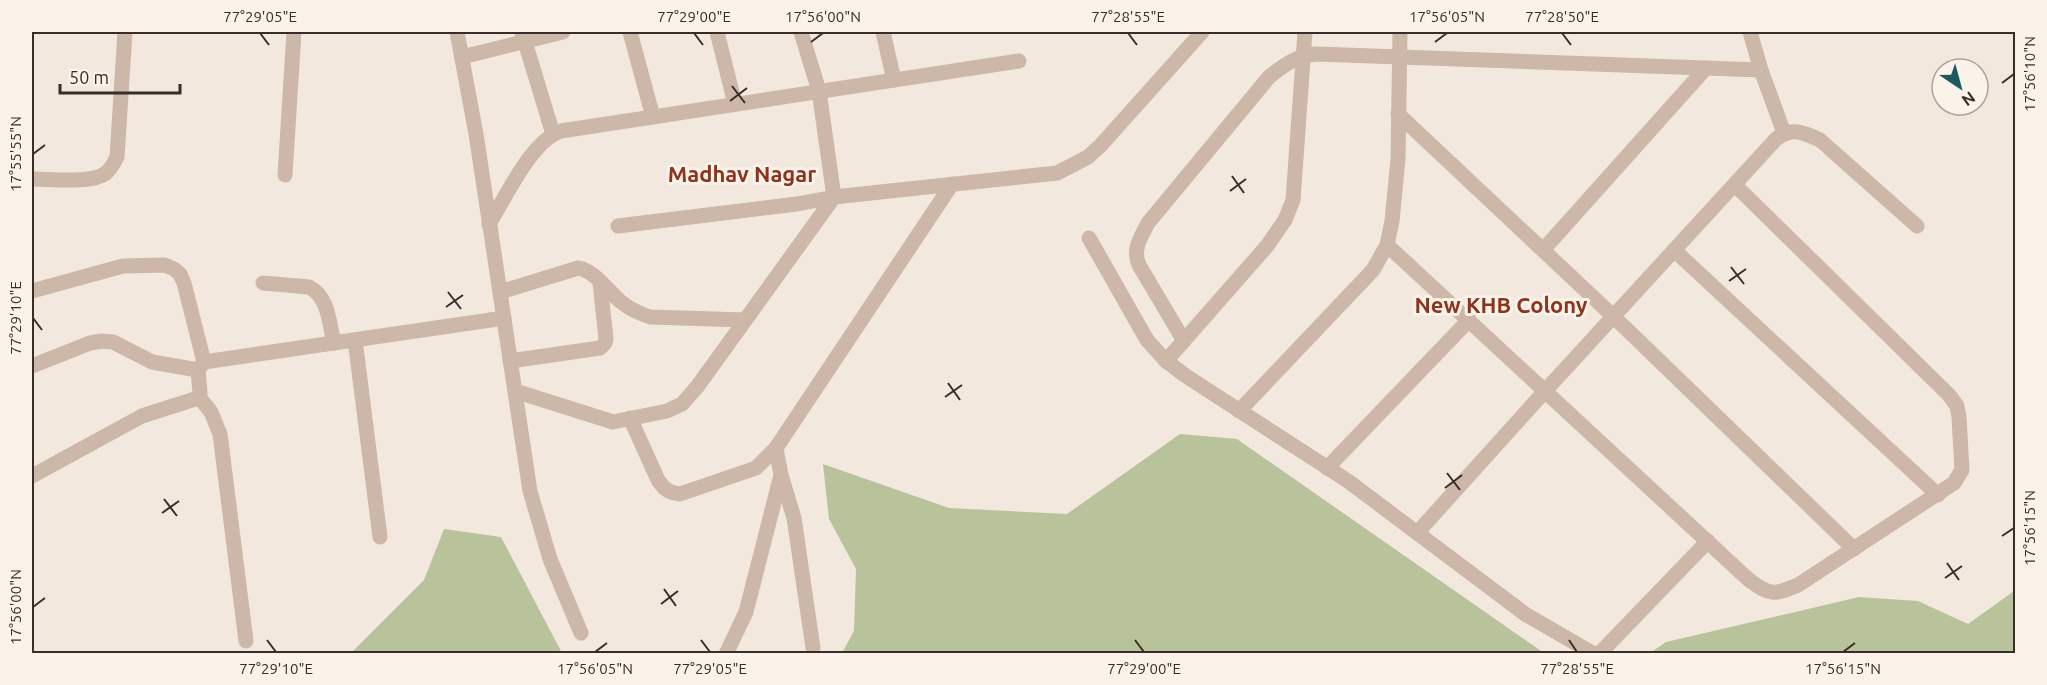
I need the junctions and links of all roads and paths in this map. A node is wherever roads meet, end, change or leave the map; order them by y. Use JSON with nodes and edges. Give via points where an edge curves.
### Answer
{"nodes":[{"id":1,"x":125,"y":32,"type":"edge"},
{"id":2,"x":294,"y":32,"type":"edge"},
{"id":3,"x":457,"y":32,"type":"edge"},
{"id":4,"x":563,"y":32,"type":"edge"},
{"id":5,"x":630,"y":32,"type":"edge"},
{"id":6,"x":717,"y":32,"type":"edge"},
{"id":7,"x":801,"y":32,"type":"edge"},
{"id":8,"x":883,"y":32,"type":"edge"},
{"id":9,"x":1202,"y":32,"type":"edge"},
{"id":10,"x":1305,"y":32,"type":"edge"},
{"id":11,"x":1400,"y":32,"type":"edge"},
{"id":12,"x":1750,"y":32,"type":"edge"},
{"id":13,"x":523,"y":36,"type":"edge"},
{"id":14,"x":1303,"y":56,"type":"junction"},
{"id":15,"x":462,"y":57,"type":"junction"},
{"id":16,"x":1399,"y":58,"type":"junction"},
{"id":17,"x":1019,"y":61,"type":"dead end"},
{"id":18,"x":1707,"y":68,"type":"junction"},
{"id":19,"x":1761,"y":70,"type":"junction"},
{"id":20,"x":894,"y":80,"type":"junction"},
{"id":21,"x":819,"y":92,"type":"junction"},
{"id":22,"x":735,"y":104,"type":"junction"},
{"id":23,"x":1398,"y":114,"type":"junction"},
{"id":24,"x":653,"y":117,"type":"junction"},
{"id":25,"x":1784,"y":133,"type":"junction"},
{"id":26,"x":553,"y":134,"type":"junction"},
{"id":27,"x":285,"y":175,"type":"dead end"},
{"id":28,"x":32,"y":179,"type":"edge"},
{"id":29,"x":952,"y":184,"type":"junction"},
{"id":30,"x":1734,"y":185,"type":"junction"},
{"id":31,"x":834,"y":197,"type":"junction"},
{"id":32,"x":489,"y":224,"type":"junction"},
{"id":33,"x":618,"y":226,"type":"dead end"},
{"id":34,"x":1917,"y":226,"type":"dead end"},
{"id":35,"x":1089,"y":238,"type":"dead end"},
{"id":36,"x":1387,"y":245,"type":"junction"},
{"id":37,"x":1543,"y":250,"type":"junction"},
{"id":38,"x":1674,"y":250,"type":"junction"},
{"id":39,"x":600,"y":282,"type":"junction"},
{"id":40,"x":263,"y":283,"type":"dead end"},
{"id":41,"x":32,"y":291,"type":"edge"},
{"id":42,"x":500,"y":292,"type":"junction"},
{"id":43,"x":1613,"y":316,"type":"junction"},
{"id":44,"x":504,"y":318,"type":"junction"},
{"id":45,"x":745,"y":320,"type":"junction"},
{"id":46,"x":1468,"y":320,"type":"junction"},
{"id":47,"x":355,"y":340,"type":"junction"},
{"id":48,"x":1184,"y":340,"type":"junction"},
{"id":49,"x":334,"y":343,"type":"junction"},
{"id":50,"x":510,"y":361,"type":"junction"},
{"id":51,"x":1166,"y":361,"type":"junction"},
{"id":52,"x":32,"y":366,"type":"edge"},
{"id":53,"x":201,"y":366,"type":"junction"},
{"id":54,"x":515,"y":391,"type":"junction"},
{"id":55,"x":1545,"y":391,"type":"junction"},
{"id":56,"x":199,"y":397,"type":"junction"},
{"id":57,"x":1239,"y":411,"type":"junction"},
{"id":58,"x":630,"y":418,"type":"junction"},
{"id":59,"x":776,"y":448,"type":"junction"},
{"id":60,"x":1327,"y":468,"type":"junction"},
{"id":61,"x":33,"y":471,"type":"edge"},
{"id":62,"x":781,"y":475,"type":"junction"},
{"id":63,"x":1938,"y":495,"type":"junction"},
{"id":64,"x":1418,"y":533,"type":"junction"},
{"id":65,"x":380,"y":537,"type":"dead end"},
{"id":66,"x":1708,"y":541,"type":"junction"},
{"id":67,"x":1854,"y":549,"type":"junction"},
{"id":68,"x":581,"y":633,"type":"dead end"},
{"id":69,"x":246,"y":641,"type":"dead end"},
{"id":70,"x":813,"y":648,"type":"dead end"},
{"id":71,"x":726,"y":654,"type":"edge"},
{"id":72,"x":1595,"y":654,"type":"edge"}],
"edges":[{"from":1,"to":28,"type":"street","via":[[117,158],[112,167],[92,179]]},
{"from":2,"to":27,"type":"street"},
{"from":3,"to":15,"type":"street"},
{"from":4,"to":13,"type":"street"},
{"from":5,"to":24,"type":"street"},
{"from":6,"to":22,"type":"street"},
{"from":7,"to":21,"type":"street"},
{"from":8,"to":20,"type":"street"},
{"from":9,"to":29,"type":"street","via":[[1088,158],[1057,173]]},
{"from":10,"to":14,"type":"street"},
{"from":11,"to":16,"type":"street"},
{"from":12,"to":19,"type":"street"},
{"from":13,"to":15,"type":"street"},
{"from":13,"to":26,"type":"street"},
{"from":14,"to":16,"type":"street"},
{"from":14,"to":48,"type":"street","via":[[1293,200],[1285,220]]},
{"from":14,"to":48,"type":"street","via":[[1269,77],[1148,223],[1139,241],[1139,265]]},
{"from":15,"to":32,"type":"street"},
{"from":16,"to":18,"type":"street"},
{"from":16,"to":23,"type":"street"},
{"from":17,"to":20,"type":"street"},
{"from":18,"to":19,"type":"street"},
{"from":18,"to":37,"type":"street"},
{"from":19,"to":25,"type":"street"},
{"from":20,"to":21,"type":"street"},
{"from":21,"to":22,"type":"street"},
{"from":21,"to":31,"type":"street"},
{"from":22,"to":24,"type":"street"},
{"from":23,"to":36,"type":"street","via":[[1398,159]]},
{"from":23,"to":37,"type":"street"},
{"from":24,"to":26,"type":"street"},
{"from":25,"to":30,"type":"street"},
{"from":25,"to":34,"type":"street","via":[[1795,130],[1820,140]]},
{"from":26,"to":32,"type":"street","via":[[536,148]]},
{"from":29,"to":31,"type":"street"},
{"from":29,"to":59,"type":"street"},
{"from":30,"to":38,"type":"street"},
{"from":30,"to":63,"type":"street","via":[[1957,406],[1962,471]]},
{"from":31,"to":33,"type":"street"},
{"from":31,"to":45,"type":"street"},
{"from":32,"to":42,"type":"street"},
{"from":35,"to":51,"type":"street","via":[[1147,340]]},
{"from":36,"to":46,"type":"street"},
{"from":36,"to":57,"type":"street","via":[[1373,270]]},
{"from":37,"to":43,"type":"street"},
{"from":38,"to":43,"type":"street"},
{"from":38,"to":63,"type":"street"},
{"from":39,"to":42,"type":"street","via":[[578,268]]},
{"from":39,"to":45,"type":"street","via":[[635,312],[650,317]]},
{"from":39,"to":50,"type":"street","via":[[606,339],[603,346]]},
{"from":40,"to":49,"type":"street","via":[[314,290],[325,304]]},
{"from":41,"to":53,"type":"street","via":[[123,267],[165,265],[180,274],[184,283]]},
{"from":42,"to":44,"type":"street"},
{"from":43,"to":55,"type":"street"},
{"from":43,"to":67,"type":"street"},
{"from":44,"to":47,"type":"street"},
{"from":44,"to":50,"type":"street"},
{"from":45,"to":58,"type":"street","via":[[682,404]]},
{"from":46,"to":55,"type":"street"},
{"from":46,"to":60,"type":"street"},
{"from":47,"to":49,"type":"street"},
{"from":47,"to":65,"type":"street"},
{"from":48,"to":51,"type":"street"},
{"from":49,"to":53,"type":"street"},
{"from":50,"to":54,"type":"street"},
{"from":51,"to":57,"type":"street"},
{"from":52,"to":53,"type":"street","via":[[102,341],[113,342],[152,362]]},
{"from":53,"to":56,"type":"street"},
{"from":54,"to":58,"type":"street","via":[[601,420]]},
{"from":54,"to":68,"type":"street","via":[[530,491],[550,559]]},
{"from":55,"to":64,"type":"street"},
{"from":55,"to":66,"type":"street"},
{"from":56,"to":61,"type":"street","via":[[142,416]]},
{"from":56,"to":69,"type":"street","via":[[211,412],[220,434]]},
{"from":57,"to":60,"type":"street"},
{"from":58,"to":59,"type":"street","via":[[658,480],[672,493],[680,494],[756,468]]},
{"from":59,"to":62,"type":"street"},
{"from":60,"to":64,"type":"street"},
{"from":62,"to":70,"type":"street","via":[[794,518]]},
{"from":62,"to":71,"type":"street","via":[[746,612]]},
{"from":63,"to":67,"type":"street"},
{"from":64,"to":72,"type":"street","via":[[1525,614]]},
{"from":66,"to":67,"type":"street","via":[[1749,580],[1764,591],[1778,593],[1798,585]]},
{"from":66,"to":72,"type":"street","via":[[1602,652]]}]}
